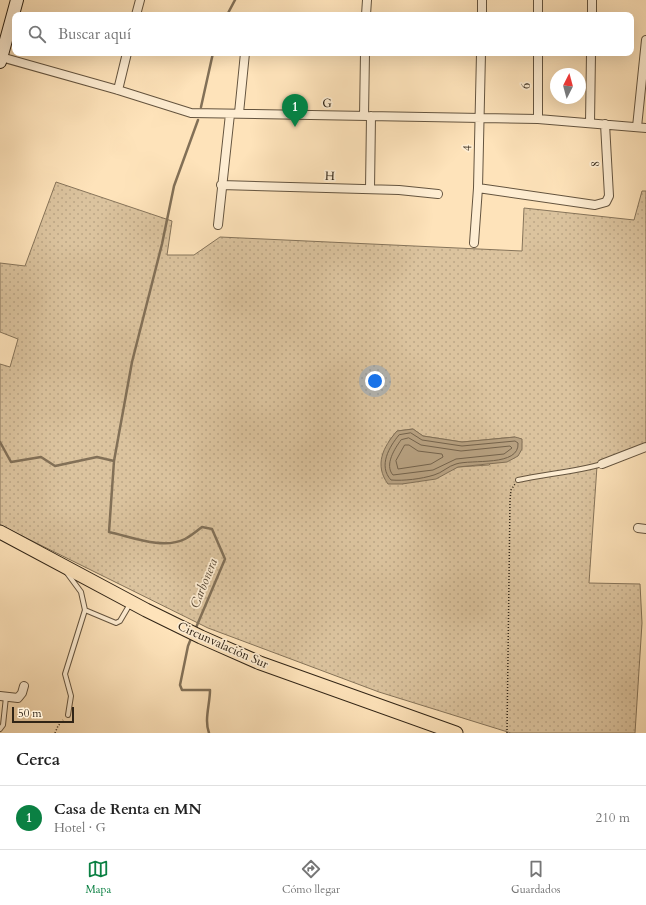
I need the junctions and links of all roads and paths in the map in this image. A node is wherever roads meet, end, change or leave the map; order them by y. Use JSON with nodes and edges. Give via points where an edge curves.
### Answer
{"nodes":[{"id":1,"x":17,"y":0,"type":"edge"},
{"id":2,"x":140,"y":0,"type":"edge"},
{"id":3,"x":367,"y":0,"type":"edge"},
{"id":4,"x":482,"y":0,"type":"edge"},
{"id":5,"x":538,"y":0,"type":"edge"},
{"id":6,"x":592,"y":0,"type":"edge"},
{"id":7,"x":14,"y":12,"type":"edge"},
{"id":8,"x":137,"y":12,"type":"edge"},
{"id":9,"x":366,"y":12,"type":"edge"},
{"id":10,"x":482,"y":12,"type":"edge"},
{"id":11,"x":538,"y":12,"type":"edge"},
{"id":12,"x":592,"y":12,"type":"edge"},
{"id":13,"x":12,"y":19,"type":"edge"},
{"id":14,"x":646,"y":40,"type":"edge"},
{"id":15,"x":126,"y":56,"type":"edge"},
{"id":16,"x":245,"y":56,"type":"edge"},
{"id":17,"x":365,"y":56,"type":"edge"},
{"id":18,"x":481,"y":56,"type":"edge"},
{"id":19,"x":538,"y":56,"type":"edge"},
{"id":20,"x":591,"y":56,"type":"edge"},
{"id":21,"x":1,"y":60,"type":"edge"},
{"id":22,"x":118,"y":90,"type":"junction"},
{"id":23,"x":239,"y":113,"type":"junction"},
{"id":24,"x":230,"y":114,"type":"junction"},
{"id":25,"x":368,"y":116,"type":"junction"},
{"id":26,"x":480,"y":118,"type":"junction"},
{"id":27,"x":538,"y":119,"type":"junction"},
{"id":28,"x":590,"y":123,"type":"junction"},
{"id":29,"x":605,"y":124,"type":"junction"},
{"id":30,"x":637,"y":127,"type":"junction"},
{"id":31,"x":646,"y":128,"type":"edge"},
{"id":32,"x":221,"y":185,"type":"junction"},
{"id":33,"x":478,"y":188,"type":"junction"},
{"id":34,"x":370,"y":189,"type":"junction"},
{"id":35,"x":438,"y":194,"type":"dead end"},
{"id":36,"x":218,"y":225,"type":"dead end"},
{"id":37,"x":474,"y":243,"type":"dead end"},
{"id":38,"x":646,"y":447,"type":"edge"},
{"id":39,"x":602,"y":464,"type":"joint"},
{"id":40,"x":518,"y":480,"type":"joint"},
{"id":41,"x":0,"y":532,"type":"edge"},
{"id":42,"x":61,"y":565,"type":"junction"},
{"id":43,"x":132,"y":603,"type":"junction"},
{"id":44,"x":86,"y":610,"type":"junction"},
{"id":45,"x":24,"y":686,"type":"dead end"},
{"id":46,"x":3,"y":697,"type":"edge"},
{"id":47,"x":68,"y":715,"type":"joint"},
{"id":48,"x":0,"y":729,"type":"edge"},
{"id":49,"x":55,"y":733,"type":"edge"},
{"id":50,"x":456,"y":733,"type":"edge"},
{"id":51,"x":507,"y":733,"type":"edge"}],
"edges":[{"from":1,"to":7,"type":"main road"},
{"from":2,"to":8,"type":"street"},
{"from":3,"to":9,"type":"street"},
{"from":4,"to":10,"type":"street"},
{"from":5,"to":11,"type":"street"},
{"from":6,"to":12,"type":"street"},
{"from":13,"to":21,"type":"main road"},
{"from":14,"to":30,"type":"street"},
{"from":15,"to":22,"type":"street"},
{"from":16,"to":23,"type":"street"},
{"from":17,"to":25,"type":"street"},
{"from":18,"to":26,"type":"street","name":"4"},
{"from":19,"to":27,"type":"street","name":"6"},
{"from":20,"to":28,"type":"street"},
{"from":21,"to":22,"type":"street","name":"G"},
{"from":22,"to":24,"type":"street","name":"G","via":[[192,113]]},
{"from":23,"to":24,"type":"street","name":"G"},
{"from":23,"to":25,"type":"street","name":"G"},
{"from":24,"to":32,"type":"street"},
{"from":25,"to":26,"type":"street","name":"G"},
{"from":25,"to":34,"type":"street"},
{"from":26,"to":27,"type":"street","name":"G"},
{"from":26,"to":33,"type":"street","name":"4"},
{"from":27,"to":28,"type":"street","name":"G"},
{"from":28,"to":29,"type":"street","name":"G"},
{"from":29,"to":30,"type":"street","name":"G"},
{"from":29,"to":33,"type":"street","name":"8","via":[[609,196],[606,202],[595,204]]},
{"from":30,"to":31,"type":"street","name":"G"},
{"from":32,"to":34,"type":"street","name":"H"},
{"from":32,"to":36,"type":"street"},
{"from":33,"to":37,"type":"street","name":"4"},
{"from":34,"to":35,"type":"street","name":"H"},
{"from":38,"to":39,"type":"street"},
{"from":39,"to":40,"type":"lane"},
{"from":40,"to":51,"type":"path","via":[[511,490],[510,500]]},
{"from":41,"to":42,"type":"main road","name":"Circunvalación Sur"},
{"from":42,"to":43,"type":"main road","name":"Circunvalación Sur"},
{"from":42,"to":44,"type":"lane","via":[[81,592]]},
{"from":43,"to":44,"type":"lane","via":[[120,622],[116,623]]},
{"from":43,"to":50,"type":"main road","name":"Circunvalación Sur","via":[[260,663]]},
{"from":44,"to":47,"type":"lane","via":[[64,674],[71,696]]},
{"from":45,"to":46,"type":"street","via":[[18,698]]},
{"from":46,"to":48,"type":"lane","via":[[3,725]]},
{"from":47,"to":49,"type":"path"}]}
